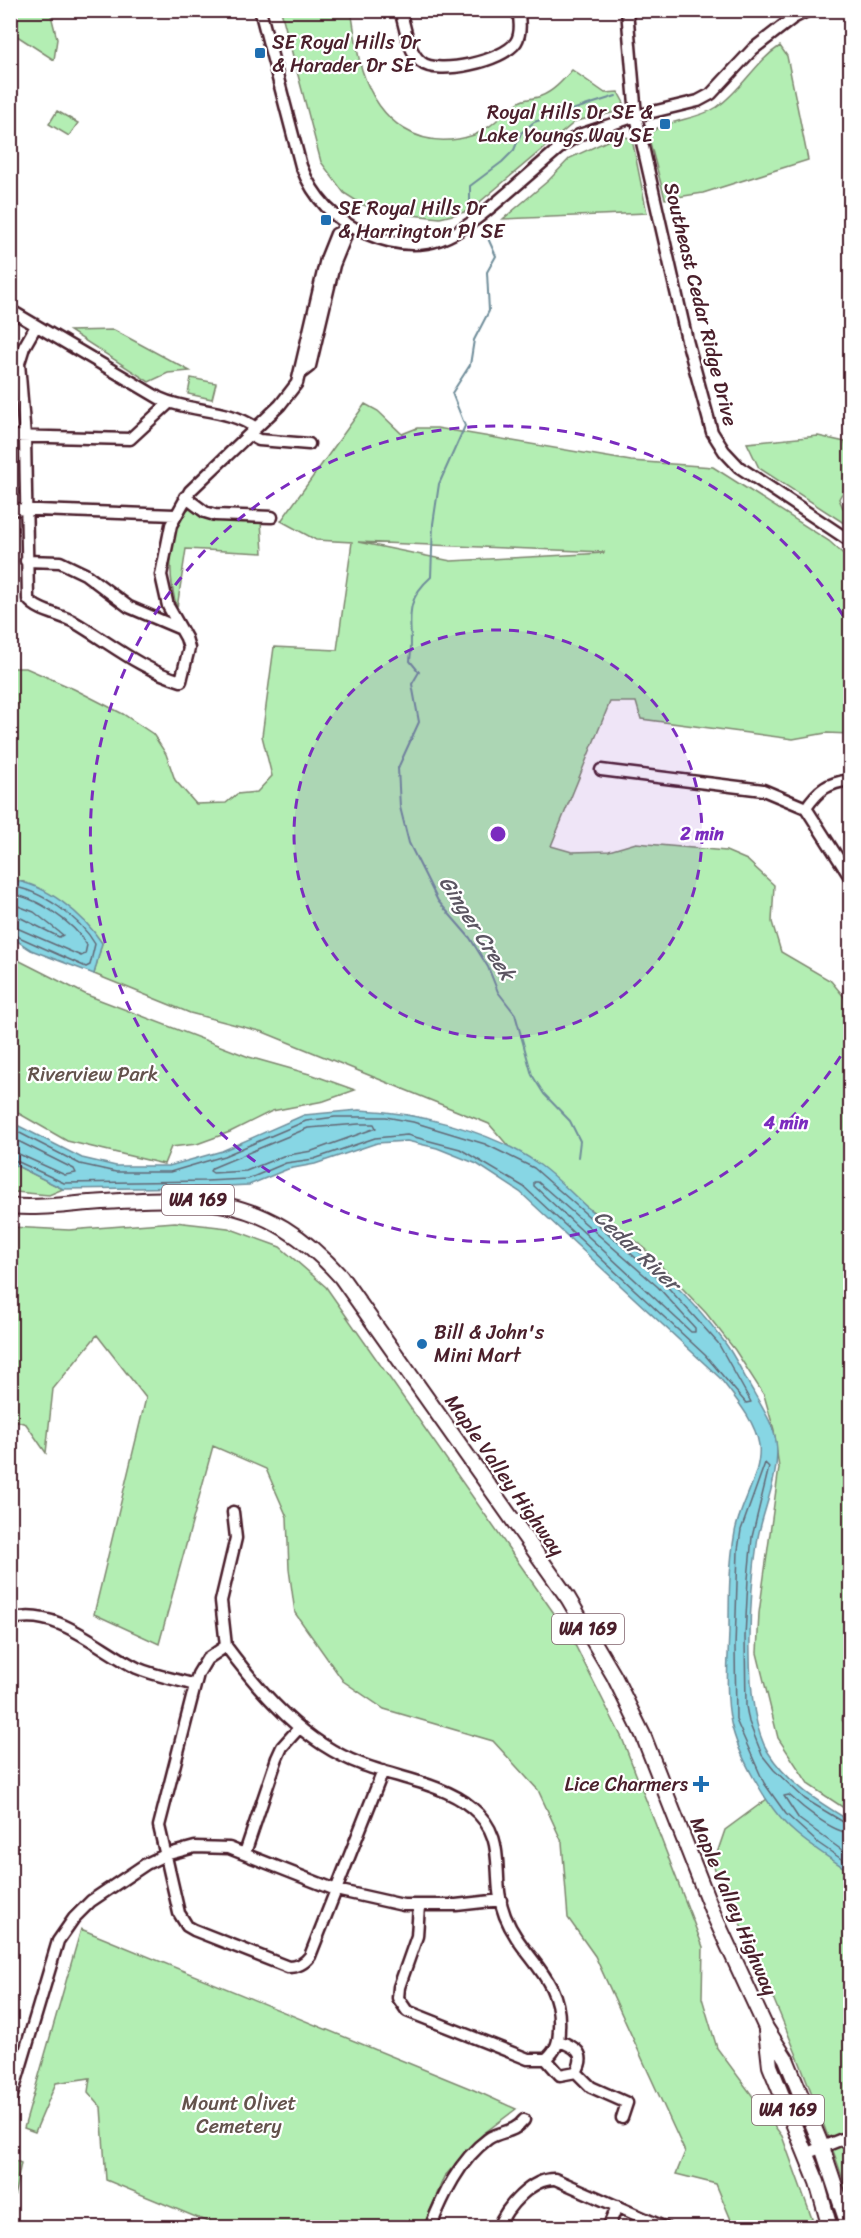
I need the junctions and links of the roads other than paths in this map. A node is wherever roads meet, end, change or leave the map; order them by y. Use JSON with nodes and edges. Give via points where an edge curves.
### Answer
{"nodes":[{"id":1,"x":260,"y":10,"type":"edge"},
{"id":2,"x":400,"y":10,"type":"edge"},
{"id":3,"x":518,"y":10,"type":"edge"},
{"id":4,"x":627,"y":10,"type":"edge"},
{"id":5,"x":809,"y":10,"type":"edge"},
{"id":6,"x":636,"y":116,"type":"junction"},
{"id":7,"x":343,"y":228,"type":"junction"},
{"id":8,"x":10,"y":310,"type":"edge"},
{"id":9,"x":36,"y":326,"type":"junction"},
{"id":10,"x":15,"y":356,"type":"edge"},
{"id":11,"x":169,"y":403,"type":"junction"},
{"id":12,"x":253,"y":431,"type":"junction"},
{"id":13,"x":10,"y":436,"type":"edge"},
{"id":14,"x":26,"y":437,"type":"junction"},
{"id":15,"x":309,"y":444,"type":"dead end"},
{"id":16,"x":185,"y":497,"type":"junction"},
{"id":17,"x":10,"y":509,"type":"edge"},
{"id":18,"x":26,"y":509,"type":"junction"},
{"id":19,"x":175,"y":515,"type":"junction"},
{"id":20,"x":272,"y":517,"type":"dead end"},
{"id":21,"x":850,"y":542,"type":"edge"},
{"id":22,"x":26,"y":561,"type":"junction"},
{"id":23,"x":181,"y":629,"type":"junction"},
{"id":24,"x":601,"y":770,"type":"dead end"},
{"id":25,"x":850,"y":780,"type":"edge"},
{"id":26,"x":806,"y":808,"type":"junction"},
{"id":27,"x":850,"y":877,"type":"edge"},
{"id":28,"x":10,"y":1206,"type":"edge"},
{"id":29,"x":233,"y":1512,"type":"dead end"},
{"id":30,"x":10,"y":1620,"type":"edge"},
{"id":31,"x":226,"y":1646,"type":"junction"},
{"id":32,"x":195,"y":1685,"type":"junction"},
{"id":33,"x":299,"y":1728,"type":"junction"},
{"id":34,"x":383,"y":1771,"type":"junction"},
{"id":35,"x":245,"y":1853,"type":"junction"},
{"id":36,"x":165,"y":1855,"type":"junction"},
{"id":37,"x":336,"y":1890,"type":"junction"},
{"id":38,"x":501,"y":1900,"type":"junction"},
{"id":39,"x":419,"y":1905,"type":"junction"},
{"id":40,"x":766,"y":2028,"type":"junction"},
{"id":41,"x":559,"y":2041,"type":"junction"},
{"id":42,"x":546,"y":2059,"type":"junction"},
{"id":43,"x":576,"y":2072,"type":"junction"},
{"id":44,"x":10,"y":2102,"type":"edge"},
{"id":45,"x":622,"y":2118,"type":"dead end"},
{"id":46,"x":524,"y":2120,"type":"dead end"},
{"id":47,"x":850,"y":2136,"type":"edge"},
{"id":48,"x":822,"y":2147,"type":"junction"},
{"id":49,"x":805,"y":2154,"type":"junction"},
{"id":50,"x":617,"y":2206,"type":"junction"},
{"id":51,"x":430,"y":2228,"type":"edge"},
{"id":52,"x":498,"y":2228,"type":"edge"},
{"id":53,"x":608,"y":2228,"type":"edge"},
{"id":54,"x":666,"y":2228,"type":"edge"},
{"id":55,"x":830,"y":2228,"type":"edge"},
{"id":56,"x":849,"y":2228,"type":"edge"}],
"edges":[{"from":1,"to":7,"type":"street","via":[[304,176]]},
{"from":2,"to":3,"type":"street","via":[[413,53],[432,69],[497,57],[516,42]]},
{"from":4,"to":6,"type":"street","name":"Southeast Cedar Ridge Drive"},
{"from":5,"to":6,"type":"street","via":[[753,49],[711,94],[698,101]]},
{"from":6,"to":7,"type":"street","via":[[579,135],[563,145],[454,235],[418,244],[399,243]]},
{"from":6,"to":21,"type":"street","name":"Southeast Cedar Ridge Drive","via":[[712,432],[739,467]]},
{"from":7,"to":12,"type":"street","via":[[345,238],[334,265],[310,366],[301,373],[290,395]]},
{"from":8,"to":9,"type":"street"},
{"from":9,"to":10,"type":"street"},
{"from":9,"to":11,"type":"street"},
{"from":10,"to":14,"type":"street"},
{"from":11,"to":12,"type":"street","via":[[229,414]]},
{"from":11,"to":14,"type":"street","via":[[130,439]]},
{"from":12,"to":15,"type":"street","via":[[259,440]]},
{"from":12,"to":16,"type":"street"},
{"from":13,"to":14,"type":"street"},
{"from":14,"to":18,"type":"street"},
{"from":16,"to":19,"type":"street"},
{"from":16,"to":20,"type":"street","via":[[215,515]]},
{"from":17,"to":18,"type":"street"},
{"from":18,"to":19,"type":"street"},
{"from":18,"to":22,"type":"street"},
{"from":19,"to":23,"type":"street","via":[[166,540],[161,576],[168,606]]},
{"from":22,"to":23,"type":"street","via":[[60,562],[85,573],[129,607]]},
{"from":22,"to":23,"type":"street","via":[[27,592],[33,604],[73,621],[127,658],[181,681],[189,648]]},
{"from":24,"to":26,"type":"street","via":[[763,790]]},
{"from":25,"to":26,"type":"street","via":[[831,782],[818,790]]},
{"from":26,"to":27,"type":"street"},
{"from":28,"to":40,"type":"main road","name":"Maple Valley Highway","number":"WA 169","via":[[182,1198],[232,1206],[281,1224],[328,1262],[472,1460],[601,1652],[643,1736],[713,1913]]},
{"from":29,"to":31,"type":"street","via":[[236,1538],[221,1601]]},
{"from":30,"to":32,"type":"street","via":[[31,1616],[56,1622],[135,1667]]},
{"from":31,"to":32,"type":"street","via":[[207,1659]]},
{"from":31,"to":33,"type":"street"},
{"from":32,"to":36,"type":"street","via":[[161,1813],[159,1826]]},
{"from":33,"to":34,"type":"street","via":[[342,1755]]},
{"from":33,"to":35,"type":"street","via":[[277,1758]]},
{"from":34,"to":37,"type":"street"},
{"from":34,"to":38,"type":"street","via":[[456,1797],[484,1820],[495,1838]]},
{"from":35,"to":36,"type":"street","via":[[229,1848],[195,1847]]},
{"from":35,"to":37,"type":"street"},
{"from":36,"to":37,"type":"street","via":[[179,1913],[188,1926],[288,1967],[297,1967],[310,1956]]},
{"from":36,"to":44,"type":"street","via":[[91,1901],[58,1941]]},
{"from":37,"to":39,"type":"street"},
{"from":38,"to":39,"type":"street"},
{"from":38,"to":41,"type":"street","via":[[509,1925],[558,2000]]},
{"from":39,"to":42,"type":"street","via":[[417,1936],[398,1998],[407,2011],[528,2059]]},
{"from":40,"to":48,"type":"main road","name":"Maple Valley Highway","number":"WA 169","via":[[786,2060]]},
{"from":40,"to":49,"type":"main road","name":"Maple Valley Highway","number":"WA 169","via":[[770,2066]]},
{"from":41,"to":42,"type":"street"},
{"from":41,"to":43,"type":"street","via":[[577,2049],[581,2056]]},
{"from":42,"to":43,"type":"street","via":[[560,2075]]},
{"from":43,"to":45,"type":"street","via":[[591,2087],[627,2103]]},
{"from":46,"to":51,"type":"street","via":[[506,2134],[488,2140],[450,2182]]},
{"from":47,"to":48,"type":"street"},
{"from":48,"to":49,"type":"street"},
{"from":48,"to":56,"type":"main road","name":"Maple Valley Highway","number":"WA 169"},
{"from":49,"to":55,"type":"main road","name":"Maple Valley Highway","number":"WA 169"},
{"from":50,"to":52,"type":"street","via":[[549,2179],[539,2182],[507,2209]]},
{"from":50,"to":53,"type":"street"},
{"from":50,"to":54,"type":"street"}]}
